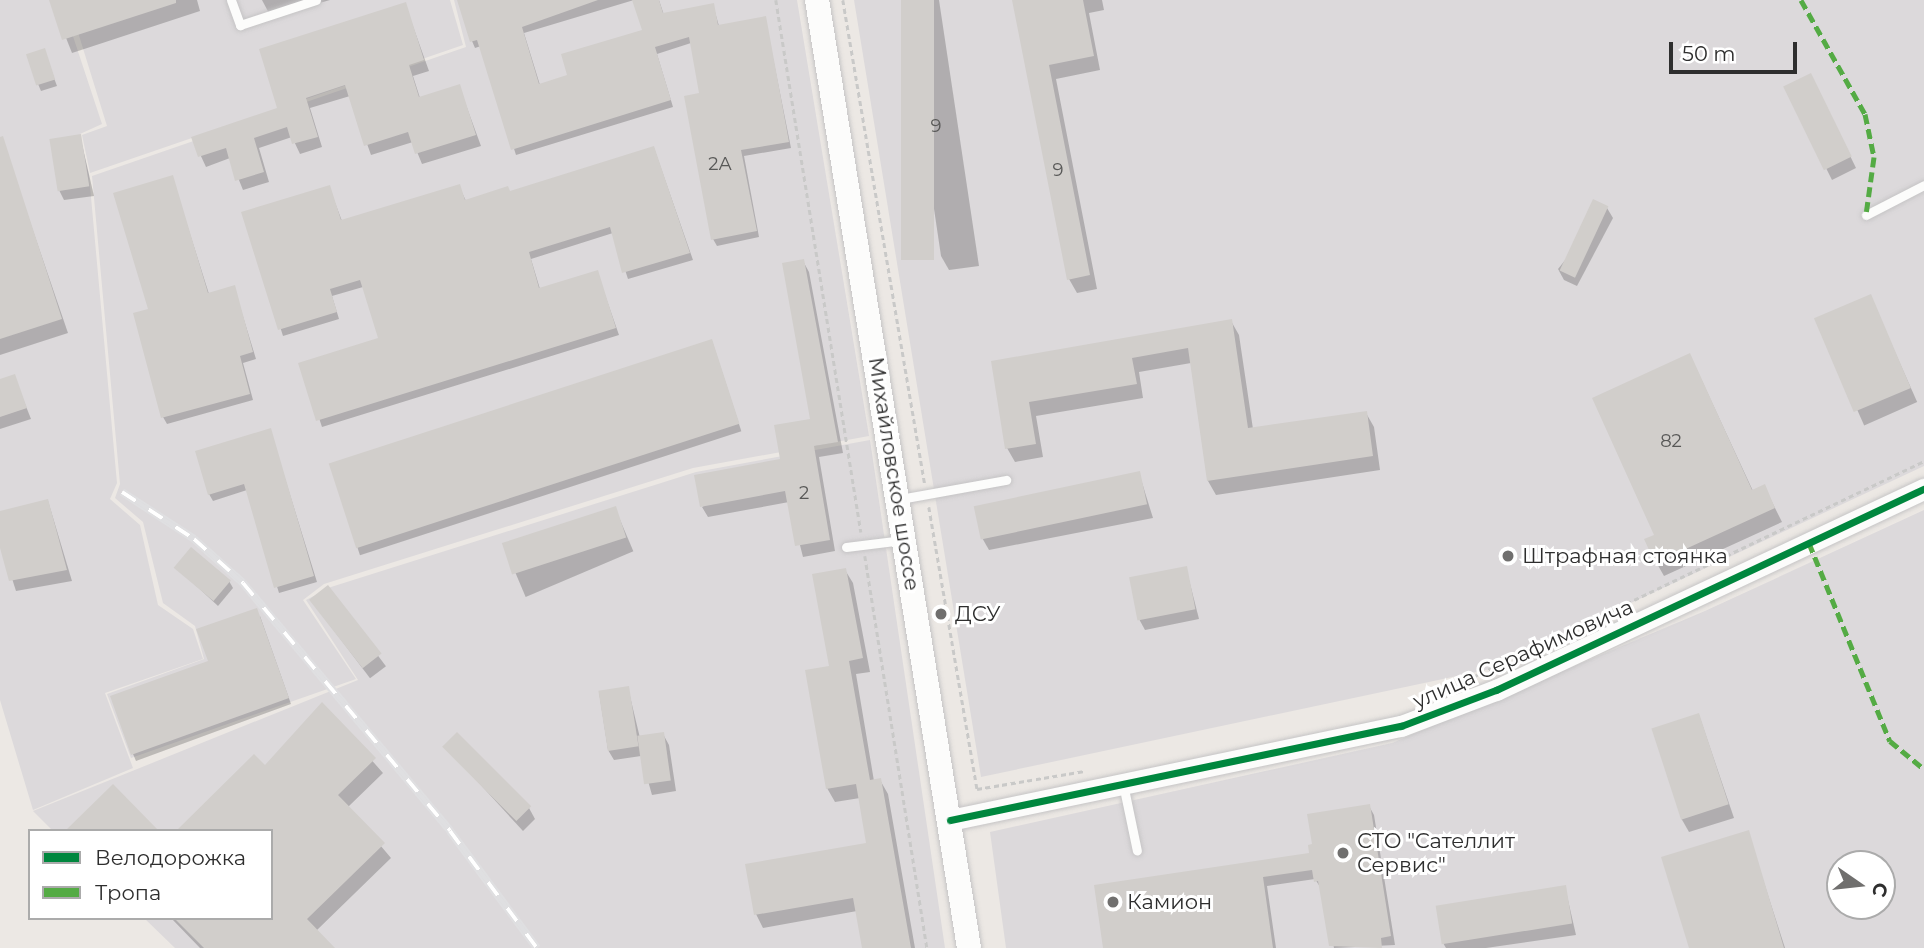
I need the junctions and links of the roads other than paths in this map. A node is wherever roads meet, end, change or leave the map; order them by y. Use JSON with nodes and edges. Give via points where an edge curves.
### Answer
{"nodes":[{"id":1,"x":231,"y":0,"type":"edge"},
{"id":2,"x":316,"y":0,"type":"edge"},
{"id":3,"x":817,"y":0,"type":"edge"},
{"id":4,"x":1924,"y":185,"type":"edge"},
{"id":5,"x":1866,"y":215,"type":"dead end"},
{"id":6,"x":1006,"y":480,"type":"dead end"},
{"id":7,"x":1924,"y":489,"type":"edge"},
{"id":8,"x":898,"y":500,"type":"junction"},
{"id":9,"x":905,"y":539,"type":"junction"},
{"id":10,"x":846,"y":547,"type":"dead end"},
{"id":11,"x":1123,"y":784,"type":"junction"},
{"id":12,"x":950,"y":820,"type":"junction"},
{"id":13,"x":1137,"y":851,"type":"dead end"},
{"id":14,"x":969,"y":948,"type":"edge"}],
"edges":[{"from":1,"to":2,"type":"lane","via":[[240,25]]},
{"from":3,"to":8,"type":"main road","name":"Михайловское шоссе"},
{"from":4,"to":5,"type":"lane"},
{"from":6,"to":8,"type":"lane"},
{"from":7,"to":11,"type":"street","name":"улица Серафимовича","via":[[1496,690],[1401,726]]},
{"from":8,"to":9,"type":"main road","name":"Михайловское шоссе"},
{"from":9,"to":10,"type":"lane"},
{"from":9,"to":12,"type":"main road","name":"Михайловское шоссе"},
{"from":11,"to":12,"type":"street","name":"улица Серафимовича"},
{"from":11,"to":13,"type":"lane"},
{"from":12,"to":14,"type":"main road","name":"Михайловское шоссе"}]}
